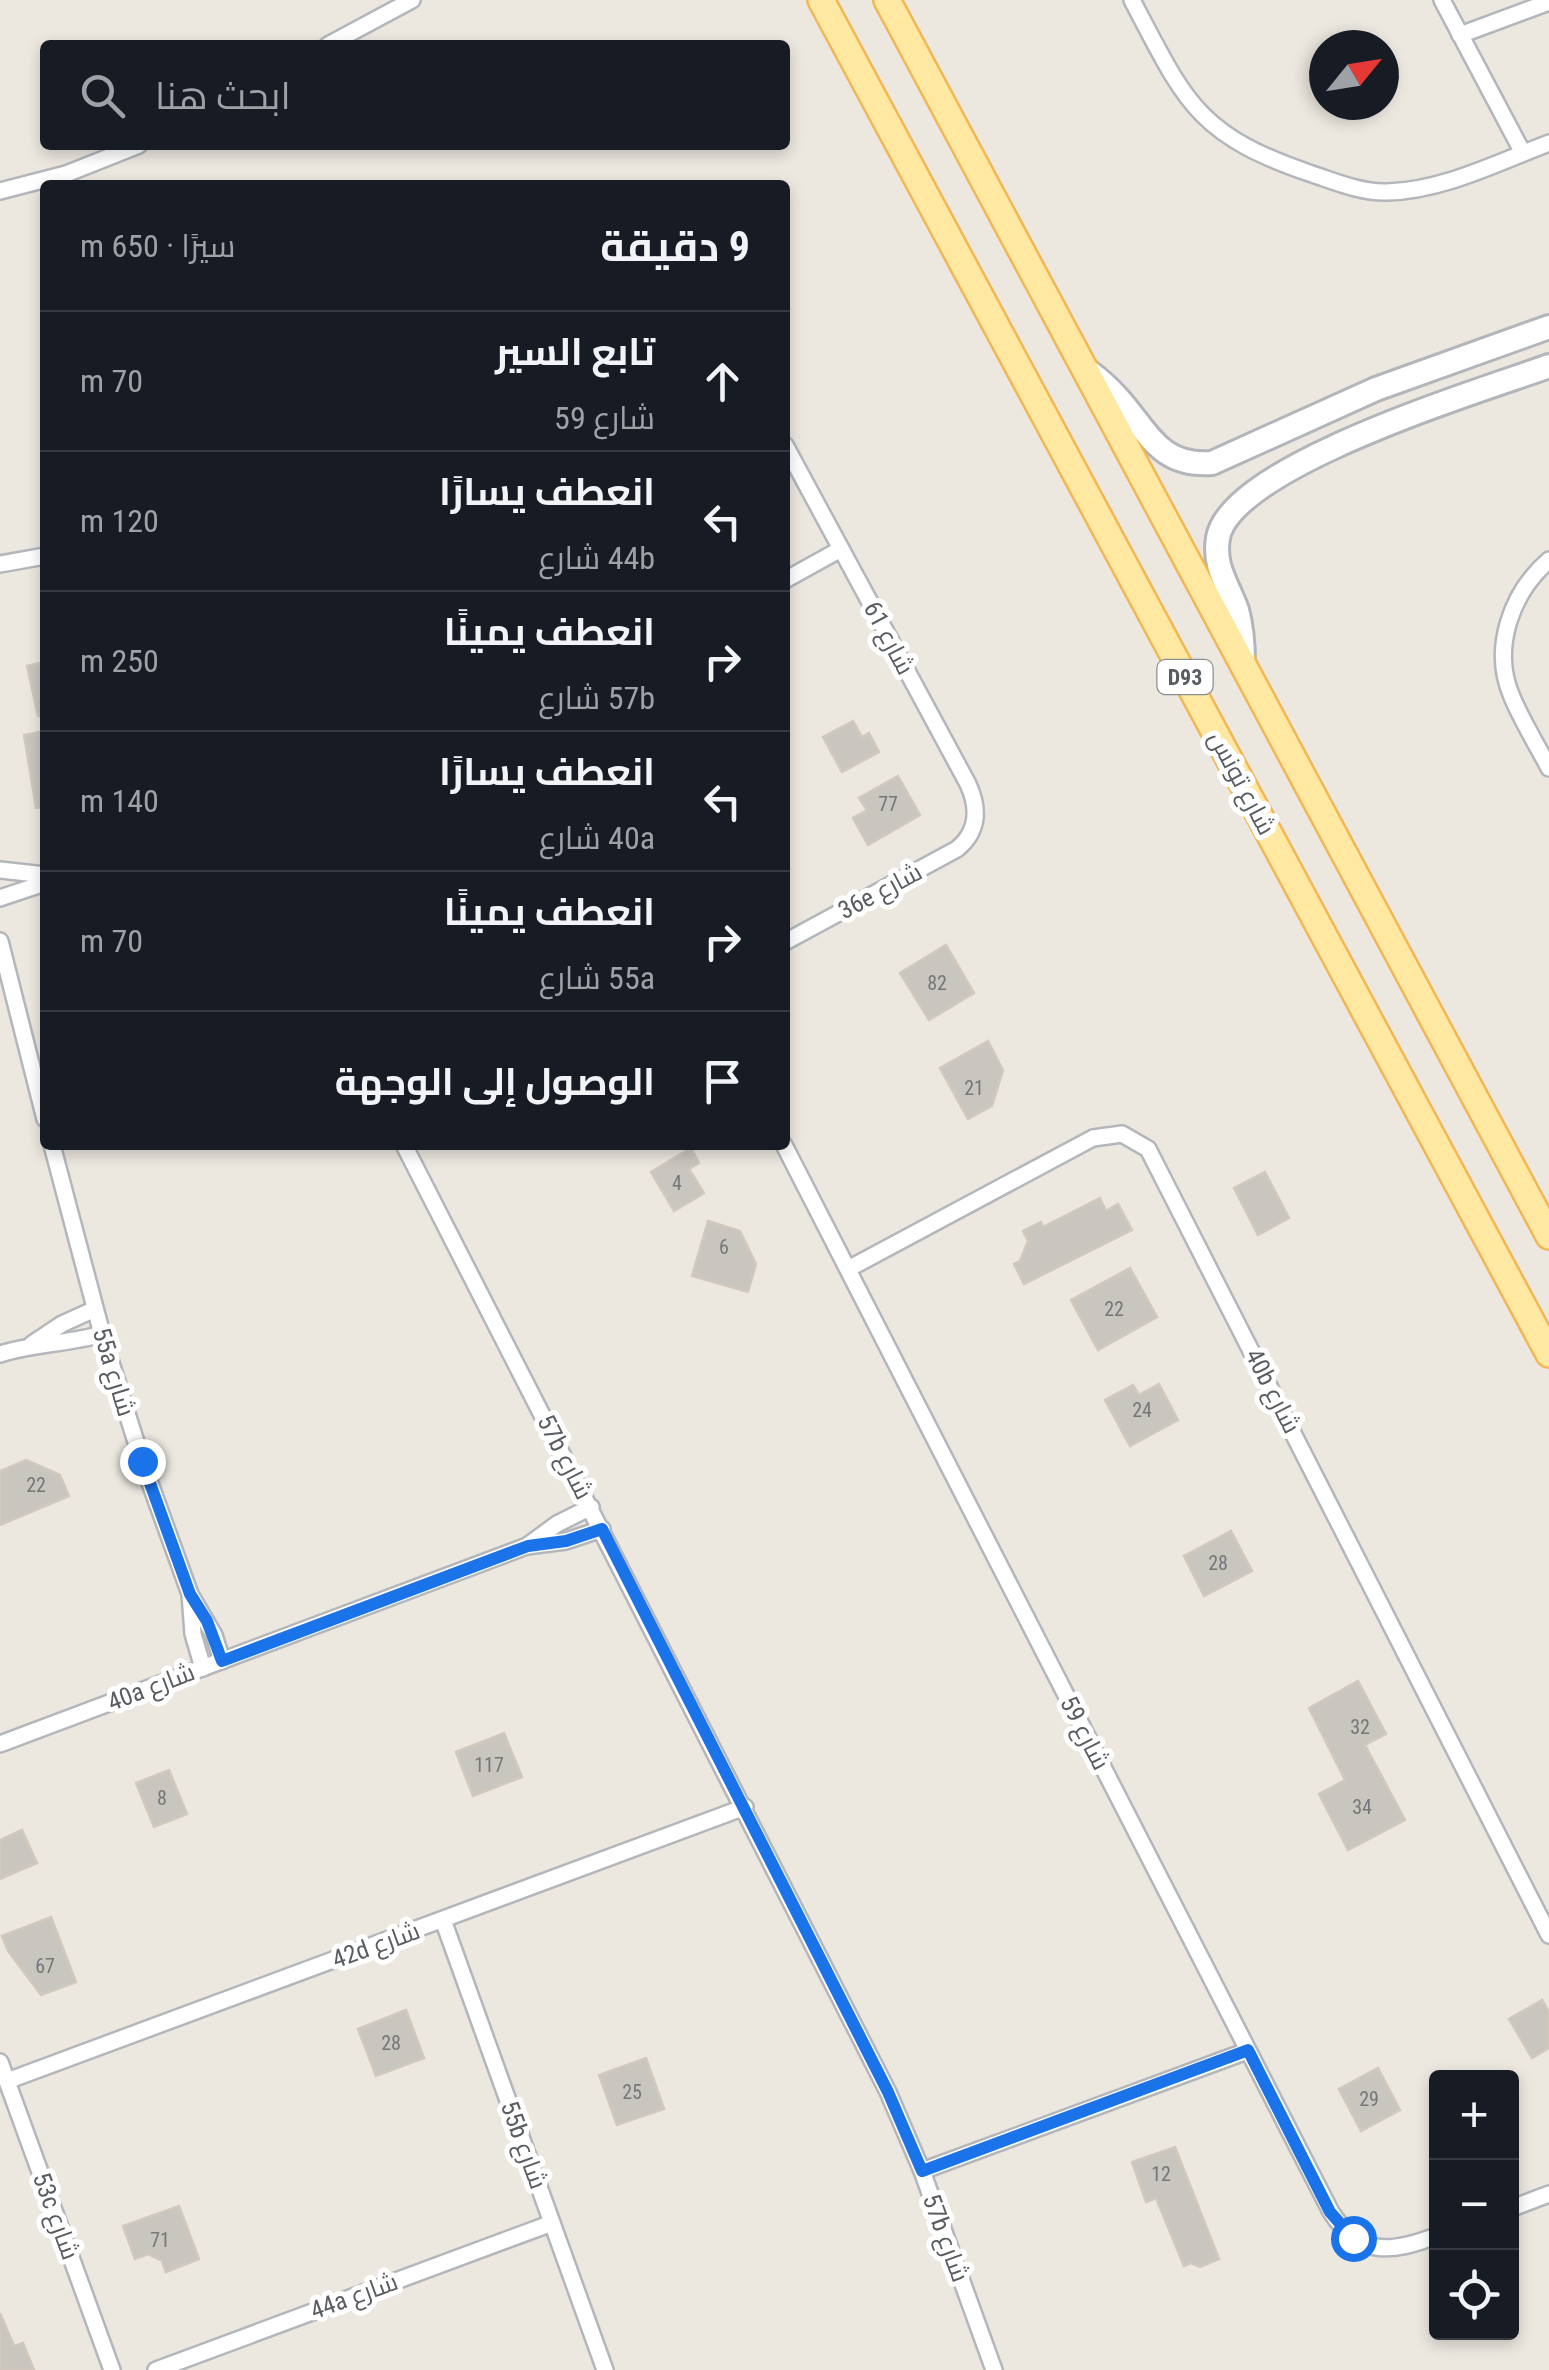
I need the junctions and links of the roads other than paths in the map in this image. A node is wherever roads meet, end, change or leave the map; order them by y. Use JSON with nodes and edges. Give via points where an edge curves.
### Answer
{"nodes":[{"id":1,"x":410,"y":0,"type":"edge"},
{"id":2,"x":821,"y":0,"type":"edge"},
{"id":3,"x":886,"y":0,"type":"edge"},
{"id":4,"x":1132,"y":0,"type":"edge"},
{"id":5,"x":1442,"y":0,"type":"edge"},
{"id":6,"x":1549,"y":2,"type":"edge"},
{"id":7,"x":1460,"y":35,"type":"junction"},
{"id":8,"x":337,"y":40,"type":"edge"},
{"id":9,"x":1549,"y":143,"type":"edge"},
{"id":10,"x":126,"y":150,"type":"edge"},
{"id":11,"x":1522,"y":153,"type":"junction"},
{"id":12,"x":43,"y":180,"type":"edge"},
{"id":13,"x":40,"y":181,"type":"edge"},
{"id":14,"x":0,"y":191,"type":"edge"},
{"id":15,"x":1549,"y":327,"type":"edge"},
{"id":16,"x":1549,"y":366,"type":"edge"},
{"id":17,"x":1084,"y":368,"type":"junction"},
{"id":18,"x":790,"y":454,"type":"edge"},
{"id":19,"x":841,"y":550,"type":"junction"},
{"id":20,"x":40,"y":557,"type":"edge"},
{"id":21,"x":1549,"y":560,"type":"edge"},
{"id":22,"x":0,"y":564,"type":"edge"},
{"id":23,"x":790,"y":577,"type":"edge"},
{"id":24,"x":1243,"y":663,"type":"junction"},
{"id":25,"x":1549,"y":768,"type":"edge"},
{"id":26,"x":971,"y":835,"type":"joint"},
{"id":27,"x":0,"y":870,"type":"edge"},
{"id":28,"x":40,"y":874,"type":"edge"},
{"id":29,"x":40,"y":885,"type":"edge"},
{"id":30,"x":0,"y":898,"type":"edge"},
{"id":31,"x":790,"y":939,"type":"edge"},
{"id":32,"x":0,"y":941,"type":"edge"},
{"id":33,"x":40,"y":1099,"type":"edge"},
{"id":34,"x":53,"y":1150,"type":"edge"},
{"id":35,"x":407,"y":1150,"type":"edge"},
{"id":36,"x":787,"y":1150,"type":"edge"},
{"id":37,"x":1549,"y":1236,"type":"edge"},
{"id":38,"x":848,"y":1269,"type":"junction"},
{"id":39,"x":95,"y":1309,"type":"junction"},
{"id":40,"x":102,"y":1334,"type":"junction"},
{"id":41,"x":32,"y":1344,"type":"junction"},
{"id":42,"x":0,"y":1354,"type":"edge"},
{"id":43,"x":1549,"y":1354,"type":"edge"},
{"id":44,"x":590,"y":1507,"type":"junction"},
{"id":45,"x":602,"y":1529,"type":"junction"},
{"id":46,"x":528,"y":1546,"type":"junction"},
{"id":47,"x":190,"y":1594,"type":"junction"},
{"id":48,"x":222,"y":1661,"type":"junction"},
{"id":49,"x":203,"y":1668,"type":"junction"},
{"id":50,"x":0,"y":1744,"type":"edge"},
{"id":51,"x":745,"y":1808,"type":"junction"},
{"id":52,"x":443,"y":1920,"type":"junction"},
{"id":53,"x":1549,"y":1935,"type":"edge"},
{"id":54,"x":1248,"y":2050,"type":"junction"},
{"id":55,"x":0,"y":2062,"type":"edge"},
{"id":56,"x":7,"y":2082,"type":"junction"},
{"id":57,"x":922,"y":2171,"type":"junction"},
{"id":58,"x":1549,"y":2194,"type":"edge"},
{"id":59,"x":1519,"y":2205,"type":"edge"},
{"id":60,"x":552,"y":2223,"type":"junction"},
{"id":61,"x":1429,"y":2239,"type":"edge"},
{"id":62,"x":112,"y":2370,"type":"edge"},
{"id":63,"x":156,"y":2370,"type":"edge"},
{"id":64,"x":606,"y":2370,"type":"edge"},
{"id":65,"x":994,"y":2370,"type":"edge"}],
"edges":[{"from":1,"to":8,"type":"street"},
{"from":2,"to":43,"type":"main road","name":"شارع تونس","number":"D93"},
{"from":3,"to":17,"type":"main road","number":"D93"},
{"from":4,"to":11,"type":"street","via":[[1200,115],[1276,162],[1387,192],[1444,181]]},
{"from":5,"to":7,"type":"street"},
{"from":6,"to":7,"type":"street"},
{"from":7,"to":11,"type":"street"},
{"from":9,"to":11,"type":"street"},
{"from":10,"to":12,"type":"street"},
{"from":13,"to":14,"type":"street"},
{"from":15,"to":17,"type":"street","via":[[1376,388],[1212,464],[1183,461],[1155,445]]},
{"from":16,"to":24,"type":"street","via":[[1350,440],[1269,481],[1234,507],[1216,553],[1238,616]]},
{"from":17,"to":24,"type":"main road","number":"D93"},
{"from":18,"to":19,"type":"street","name":"شارع 61"},
{"from":19,"to":23,"type":"street"},
{"from":19,"to":26,"type":"street","name":"شارع 61","via":[[972,794]]},
{"from":20,"to":22,"type":"street"},
{"from":21,"to":25,"type":"street","via":[[1512,612],[1504,662],[1510,695]]},
{"from":24,"to":37,"type":"main road","number":"D93"},
{"from":26,"to":31,"type":"street","name":"36e شارع","via":[[949,855]]},
{"from":27,"to":28,"type":"street"},
{"from":29,"to":30,"type":"street"},
{"from":32,"to":33,"type":"street"},
{"from":34,"to":39,"type":"street","name":"55a شارع"},
{"from":35,"to":44,"type":"street","name":"57b شارع"},
{"from":36,"to":38,"type":"street","name":"شارع 59"},
{"from":38,"to":53,"type":"street","name":"40b شارع","via":[[1094,1138],[1122,1134],[1148,1148]]},
{"from":38,"to":54,"type":"street","name":"شارع 59"},
{"from":39,"to":40,"type":"street","name":"55a شارع"},
{"from":39,"to":41,"type":"street"},
{"from":40,"to":41,"type":"street"},
{"from":40,"to":47,"type":"street","name":"55a شارع"},
{"from":41,"to":42,"type":"street"},
{"from":44,"to":45,"type":"street","name":"57b شارع"},
{"from":44,"to":46,"type":"street","name":"40a شارع"},
{"from":45,"to":46,"type":"street","name":"40a شارع"},
{"from":45,"to":51,"type":"street","name":"57b شارع"},
{"from":46,"to":48,"type":"street","name":"40a شارع"},
{"from":47,"to":48,"type":"street","name":"55a شارع"},
{"from":47,"to":49,"type":"street","name":"55a شارع"},
{"from":48,"to":49,"type":"street","name":"40a شارع"},
{"from":49,"to":50,"type":"street","name":"40a شارع"},
{"from":51,"to":52,"type":"street","name":"42d شارع"},
{"from":51,"to":57,"type":"street","name":"57b شارع"},
{"from":52,"to":56,"type":"street","name":"42d شارع"},
{"from":52,"to":60,"type":"street","name":"55b شارع"},
{"from":54,"to":57,"type":"street"},
{"from":54,"to":61,"type":"street","name":"شارع 59","via":[[1340,2227],[1387,2249]]},
{"from":55,"to":56,"type":"street","name":"53c شارع"},
{"from":56,"to":62,"type":"street","name":"53c شارع"},
{"from":57,"to":65,"type":"street","name":"57b شارع"},
{"from":58,"to":59,"type":"street"},
{"from":60,"to":63,"type":"street","name":"44a شارع"},
{"from":60,"to":64,"type":"street","name":"55b شارع"}]}
